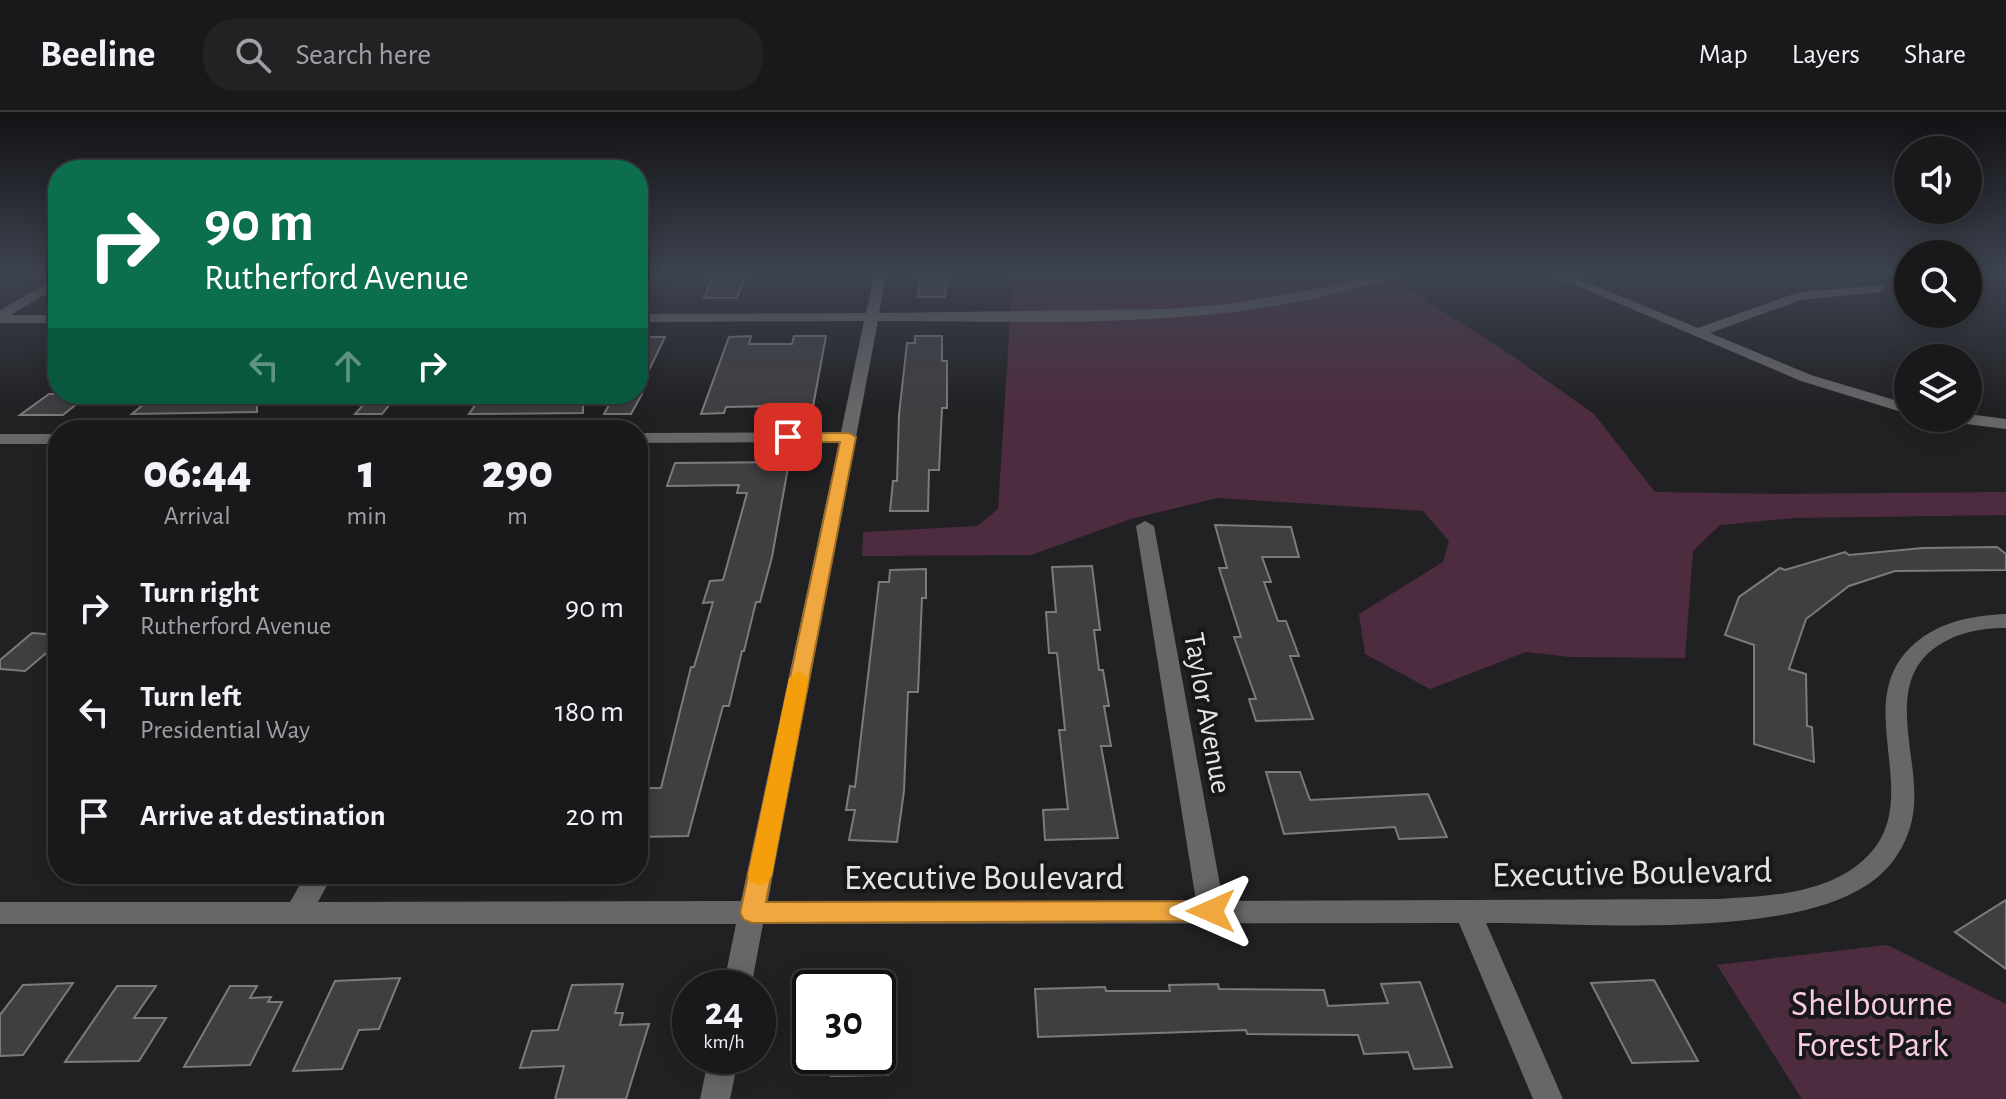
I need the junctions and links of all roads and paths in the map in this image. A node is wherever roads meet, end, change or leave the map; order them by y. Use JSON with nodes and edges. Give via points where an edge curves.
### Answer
{"nodes":[{"id":1,"x":3,"y":318,"type":"edge"},
{"id":2,"x":872,"y":318,"type":"edge"},
{"id":3,"x":1661,"y":318,"type":"edge"},
{"id":4,"x":1738,"y":318,"type":"edge"},
{"id":5,"x":48,"y":319,"type":"edge"},
{"id":6,"x":1697,"y":333,"type":"junction"},
{"id":7,"x":1894,"y":405,"type":"edge"},
{"id":8,"x":1982,"y":421,"type":"edge"},
{"id":9,"x":2006,"y":424,"type":"edge"},
{"id":10,"x":849,"y":437,"type":"junction"},
{"id":11,"x":648,"y":438,"type":"edge"},
{"id":12,"x":0,"y":439,"type":"edge"},
{"id":13,"x":48,"y":439,"type":"edge"},
{"id":14,"x":1145,"y":526,"type":"dead end"},
{"id":15,"x":2006,"y":621,"type":"edge"},
{"id":16,"x":314,"y":884,"type":"edge"},
{"id":17,"x":1467,"y":910,"type":"junction"},
{"id":18,"x":1211,"y":911,"type":"junction"},
{"id":19,"x":0,"y":913,"type":"edge"},
{"id":20,"x":297,"y":913,"type":"junction"},
{"id":21,"x":752,"y":913,"type":"junction"},
{"id":22,"x":741,"y":970,"type":"edge"},
{"id":23,"x":720,"y":1074,"type":"edge"},
{"id":24,"x":715,"y":1099,"type":"edge"},
{"id":25,"x":1548,"y":1099,"type":"edge"}],
"edges":[{"from":1,"to":5,"type":"street"},
{"from":2,"to":10,"type":"street"},
{"from":3,"to":6,"type":"street"},
{"from":4,"to":6,"type":"street"},
{"from":6,"to":7,"type":"street","via":[[1806,378]]},
{"from":8,"to":9,"type":"street"},
{"from":10,"to":11,"type":"street"},
{"from":10,"to":21,"type":"street"},
{"from":12,"to":13,"type":"street"},
{"from":14,"to":18,"type":"street","name":"Taylor Avenue"},
{"from":15,"to":17,"type":"street","name":"Executive Boulevard","via":[[1948,631],[1908,659],[1897,686],[1900,817],[1892,844],[1864,874],[1825,893],[1749,909]]},
{"from":16,"to":20,"type":"street"},
{"from":17,"to":18,"type":"street","name":"Executive Boulevard"},
{"from":17,"to":25,"type":"street"},
{"from":18,"to":21,"type":"street","name":"Executive Boulevard"},
{"from":19,"to":20,"type":"street","name":"Executive Boulevard"},
{"from":20,"to":21,"type":"street","name":"Executive Boulevard"},
{"from":21,"to":22,"type":"street"},
{"from":23,"to":24,"type":"street"}]}
